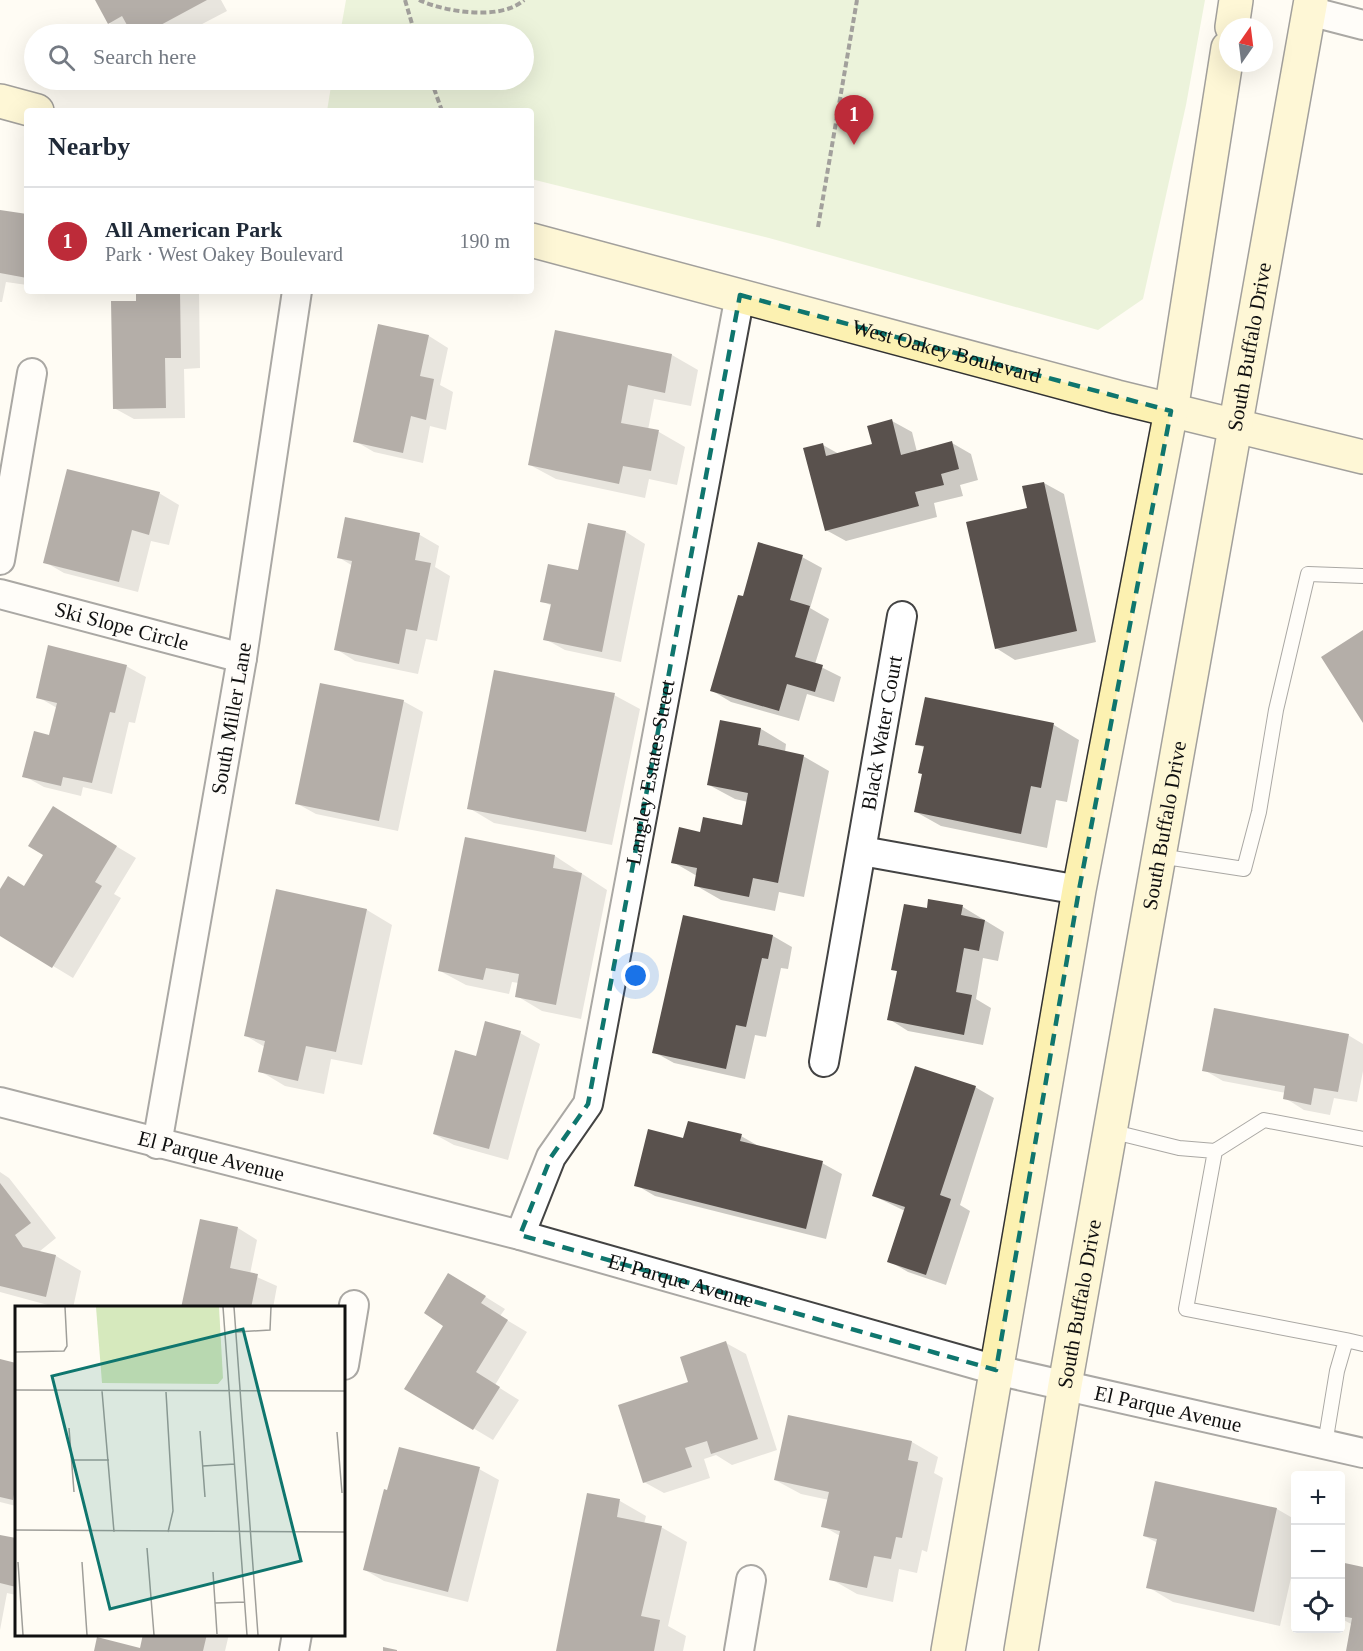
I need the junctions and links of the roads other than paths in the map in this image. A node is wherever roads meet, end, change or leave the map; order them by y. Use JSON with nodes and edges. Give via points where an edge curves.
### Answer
{"nodes":[{"id":1,"x":1236,"y":0,"type":"edge"},
{"id":2,"x":1310,"y":6,"type":"edge"},
{"id":3,"x":1233,"y":18,"type":"edge"},
{"id":4,"x":1363,"y":25,"type":"edge"},
{"id":5,"x":1224,"y":72,"type":"edge"},
{"id":6,"x":0,"y":101,"type":"edge"},
{"id":7,"x":26,"y":108,"type":"edge"},
{"id":8,"x":534,"y":241,"type":"edge"},
{"id":9,"x":297,"y":294,"type":"edge"},
{"id":10,"x":740,"y":295,"type":"junction"},
{"id":11,"x":32,"y":373,"type":"dead end"},
{"id":12,"x":1171,"y":411,"type":"junction"},
{"id":13,"x":1235,"y":426,"type":"junction"},
{"id":14,"x":1363,"y":457,"type":"edge"},
{"id":15,"x":0,"y":560,"type":"edge"},
{"id":16,"x":1363,"y":576,"type":"edge"},
{"id":17,"x":0,"y":594,"type":"edge"},
{"id":18,"x":902,"y":616,"type":"dead end"},
{"id":19,"x":242,"y":658,"type":"junction"},
{"id":20,"x":862,"y":850,"type":"junction"},
{"id":21,"x":1159,"y":856,"type":"junction"},
{"id":22,"x":1079,"y":890,"type":"junction"},
{"id":23,"x":824,"y":1062,"type":"dead end"},
{"id":24,"x":0,"y":1102,"type":"edge"},
{"id":25,"x":1110,"y":1131,"type":"junction"},
{"id":26,"x":1363,"y":1139,"type":"edge"},
{"id":27,"x":157,"y":1144,"type":"junction"},
{"id":28,"x":1215,"y":1151,"type":"junction"},
{"id":29,"x":520,"y":1235,"type":"junction"},
{"id":30,"x":354,"y":1305,"type":"dead end"},
{"id":31,"x":1346,"y":1340,"type":"junction"},
{"id":32,"x":1363,"y":1344,"type":"edge"},
{"id":33,"x":345,"y":1359,"type":"edge"},
{"id":34,"x":996,"y":1370,"type":"junction"},
{"id":35,"x":1065,"y":1385,"type":"junction"},
{"id":36,"x":1325,"y":1444,"type":"junction"},
{"id":37,"x":1363,"y":1452,"type":"edge"},
{"id":38,"x":751,"y":1580,"type":"dead end"},
{"id":39,"x":297,"y":1636,"type":"edge"},
{"id":40,"x":294,"y":1651,"type":"edge"},
{"id":41,"x":739,"y":1651,"type":"edge"},
{"id":42,"x":948,"y":1651,"type":"edge"},
{"id":43,"x":1021,"y":1651,"type":"edge"}],
"edges":[{"from":1,"to":3,"type":"main road"},
{"from":2,"to":4,"type":"street"},
{"from":2,"to":13,"type":"main road","name":"South Buffalo Drive"},
{"from":5,"to":12,"type":"main road"},
{"from":6,"to":7,"type":"main road"},
{"from":8,"to":10,"type":"main road","name":"West Oakey Boulevard"},
{"from":9,"to":19,"type":"street","name":"South Miller Lane"},
{"from":10,"to":12,"type":"main road","name":"West Oakey Boulevard"},
{"from":10,"to":29,"type":"street","name":"Langley Estates Street","via":[[588,1104],[551,1157]]},
{"from":11,"to":15,"type":"street"},
{"from":12,"to":13,"type":"main road","name":"West Oakey Boulevard"},
{"from":12,"to":22,"type":"main road"},
{"from":13,"to":14,"type":"main road","name":"West Oakey Boulevard"},
{"from":13,"to":21,"type":"main road","name":"South Buffalo Drive"},
{"from":16,"to":21,"type":"lane","via":[[1308,574],[1244,869]]},
{"from":17,"to":19,"type":"street","name":"Ski Slope Circle"},
{"from":18,"to":20,"type":"street","name":"Black Water Court"},
{"from":19,"to":27,"type":"street","name":"South Miller Lane"},
{"from":20,"to":22,"type":"street"},
{"from":20,"to":23,"type":"street","name":"Black Water Court"},
{"from":21,"to":25,"type":"main road","name":"South Buffalo Drive"},
{"from":22,"to":34,"type":"main road"},
{"from":24,"to":27,"type":"street","name":"El Parque Avenue"},
{"from":25,"to":28,"type":"lane","via":[[1179,1148]]},
{"from":25,"to":35,"type":"main road","name":"South Buffalo Drive"},
{"from":26,"to":28,"type":"lane","via":[[1264,1120]]},
{"from":27,"to":29,"type":"street","name":"El Parque Avenue"},
{"from":28,"to":31,"type":"lane","via":[[1186,1309]]},
{"from":29,"to":34,"type":"street","name":"El Parque Avenue"},
{"from":30,"to":33,"type":"street"},
{"from":31,"to":32,"type":"lane"},
{"from":31,"to":36,"type":"lane"},
{"from":34,"to":35,"type":"street","name":"El Parque Avenue"},
{"from":34,"to":42,"type":"main road"},
{"from":35,"to":36,"type":"street","name":"El Parque Avenue"},
{"from":35,"to":43,"type":"main road","name":"South Buffalo Drive"},
{"from":36,"to":37,"type":"street","name":"El Parque Avenue"},
{"from":38,"to":41,"type":"street"},
{"from":39,"to":40,"type":"street"}]}
